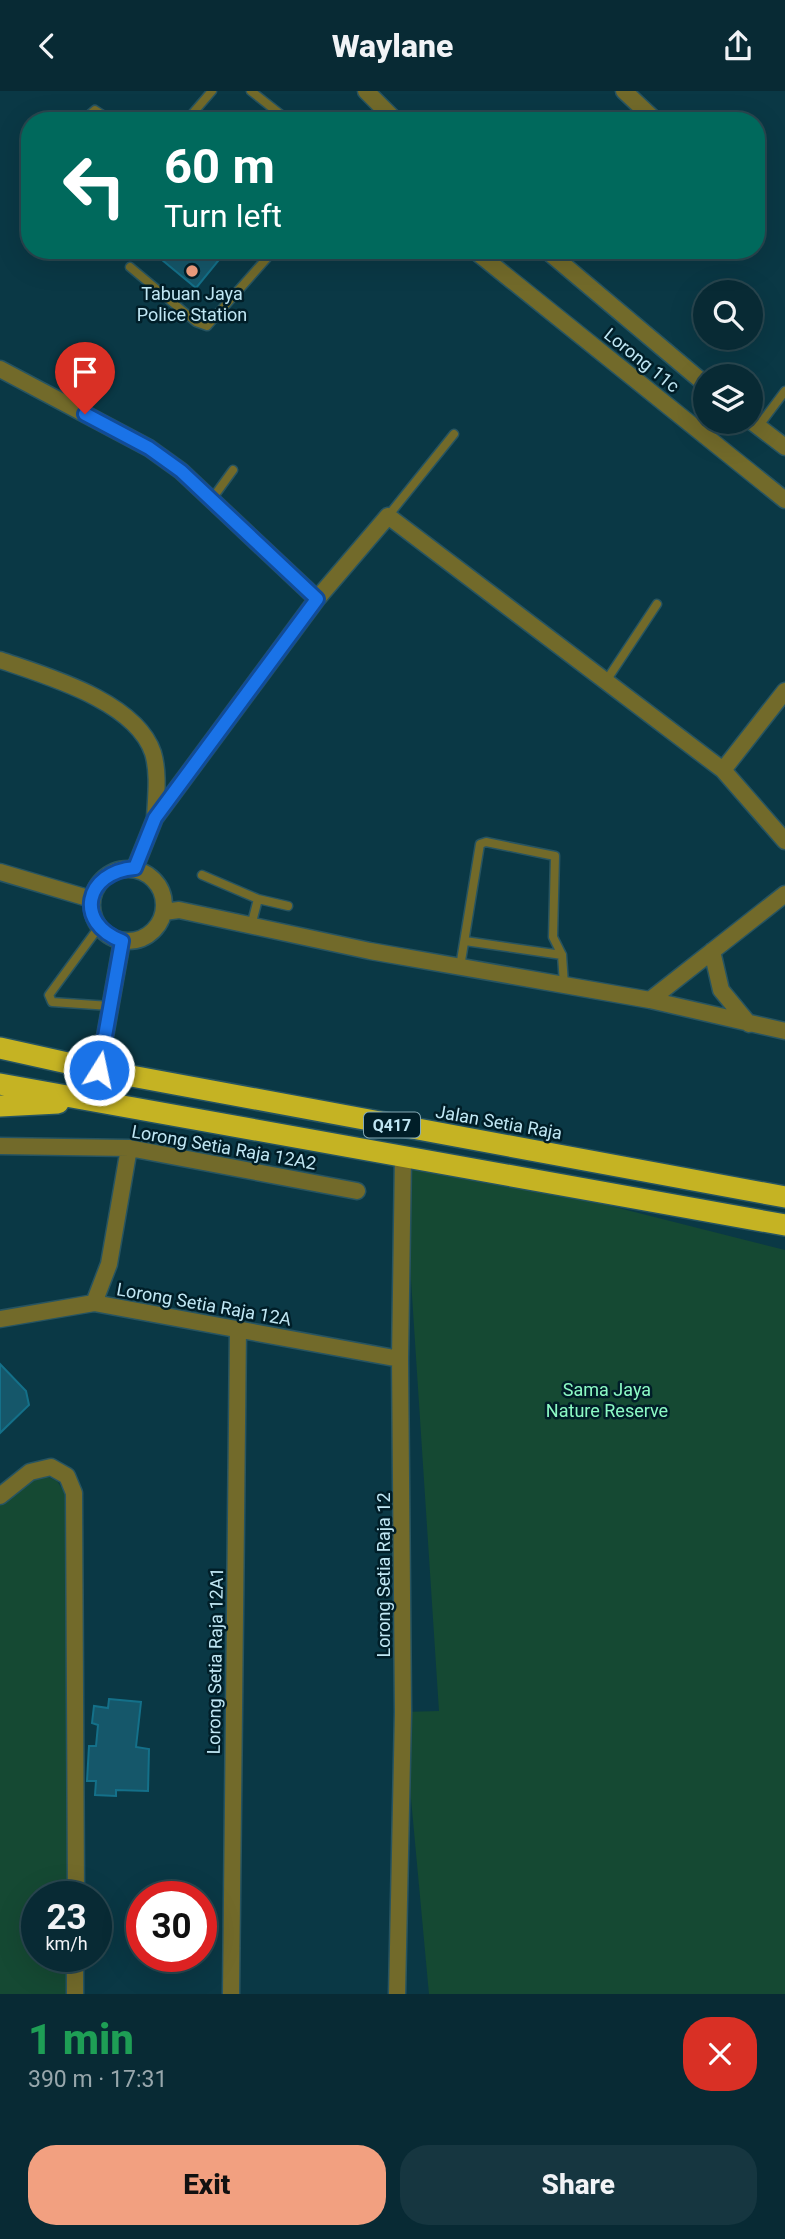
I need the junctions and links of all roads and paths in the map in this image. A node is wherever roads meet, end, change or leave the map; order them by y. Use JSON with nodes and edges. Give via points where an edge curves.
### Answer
{"nodes":[{"id":1,"x":212,"y":91,"type":"edge"},
{"id":2,"x":251,"y":91,"type":"edge"},
{"id":3,"x":366,"y":91,"type":"edge"},
{"id":4,"x":624,"y":91,"type":"edge"},
{"id":5,"x":194,"y":112,"type":"edge"},
{"id":6,"x":278,"y":112,"type":"edge"},
{"id":7,"x":387,"y":112,"type":"edge"},
{"id":8,"x":646,"y":112,"type":"edge"},
{"id":9,"x":265,"y":259,"type":"edge"},
{"id":10,"x":485,"y":259,"type":"edge"},
{"id":11,"x":557,"y":259,"type":"edge"},
{"id":12,"x":130,"y":267,"type":"dead end"},
{"id":13,"x":0,"y":369,"type":"edge"},
{"id":14,"x":693,"y":374,"type":"edge"},
{"id":15,"x":785,"y":391,"type":"edge"},
{"id":16,"x":777,"y":402,"type":"junction"},
{"id":17,"x":785,"y":408,"type":"edge"},
{"id":18,"x":763,"y":415,"type":"edge"},
{"id":19,"x":763,"y":431,"type":"edge"},
{"id":20,"x":454,"y":434,"type":"dead end"},
{"id":21,"x":785,"y":447,"type":"edge"},
{"id":22,"x":233,"y":470,"type":"dead end"},
{"id":23,"x":212,"y":499,"type":"junction"},
{"id":24,"x":785,"y":500,"type":"edge"},
{"id":25,"x":388,"y":516,"type":"junction"},
{"id":26,"x":317,"y":599,"type":"junction"},
{"id":27,"x":657,"y":604,"type":"dead end"},
{"id":28,"x":0,"y":660,"type":"edge"},
{"id":29,"x":606,"y":681,"type":"junction"},
{"id":30,"x":785,"y":691,"type":"edge"},
{"id":31,"x":723,"y":770,"type":"junction"},
{"id":32,"x":155,"y":818,"type":"junction"},
{"id":33,"x":785,"y":841,"type":"edge"},
{"id":34,"x":135,"y":868,"type":"junction"},
{"id":35,"x":0,"y":872,"type":"edge"},
{"id":36,"x":202,"y":875,"type":"dead end"},
{"id":37,"x":785,"y":894,"type":"edge"},
{"id":38,"x":92,"y":898,"type":"junction"},
{"id":39,"x":258,"y":899,"type":"junction"},
{"id":40,"x":288,"y":906,"type":"dead end"},
{"id":41,"x":164,"y":912,"type":"junction"},
{"id":42,"x":251,"y":926,"type":"junction"},
{"id":43,"x":99,"y":927,"type":"junction"},
{"id":44,"x":122,"y":941,"type":"junction"},
{"id":45,"x":466,"y":941,"type":"junction"},
{"id":46,"x":712,"y":951,"type":"junction"},
{"id":47,"x":562,"y":955,"type":"junction"},
{"id":48,"x":460,"y":967,"type":"junction"},
{"id":49,"x":564,"y":985,"type":"junction"},
{"id":50,"x":650,"y":1000,"type":"junction"},
{"id":51,"x":110,"y":1006,"type":"junction"},
{"id":52,"x":749,"y":1024,"type":"junction"},
{"id":53,"x":785,"y":1031,"type":"edge"},
{"id":54,"x":0,"y":1048,"type":"edge"},
{"id":55,"x":99,"y":1070,"type":"junction"},
{"id":56,"x":0,"y":1084,"type":"edge"},
{"id":57,"x":95,"y":1102,"type":"junction"},
{"id":58,"x":0,"y":1106,"type":"edge"},
{"id":59,"x":0,"y":1146,"type":"edge"},
{"id":60,"x":129,"y":1148,"type":"junction"},
{"id":61,"x":403,"y":1157,"type":"junction"},
{"id":62,"x":357,"y":1191,"type":"dead end"},
{"id":63,"x":785,"y":1197,"type":"edge"},
{"id":64,"x":785,"y":1224,"type":"edge"},
{"id":65,"x":94,"y":1303,"type":"junction"},
{"id":66,"x":0,"y":1319,"type":"edge"},
{"id":67,"x":238,"y":1329,"type":"junction"},
{"id":68,"x":400,"y":1359,"type":"junction"},
{"id":69,"x":0,"y":1496,"type":"edge"},
{"id":70,"x":76,"y":1881,"type":"edge"},
{"id":71,"x":75,"y":1972,"type":"edge"},
{"id":72,"x":75,"y":1994,"type":"edge"},
{"id":73,"x":231,"y":1994,"type":"edge"},
{"id":74,"x":397,"y":1994,"type":"edge"}],
"edges":[{"from":1,"to":5,"type":"lane"},
{"from":2,"to":6,"type":"lane"},
{"from":3,"to":7,"type":"street"},
{"from":4,"to":8,"type":"street"},
{"from":9,"to":12,"type":"lane","via":[[207,326],[196,322]]},
{"from":10,"to":24,"type":"street","name":"Lorong 11c"},
{"from":11,"to":14,"type":"street"},
{"from":13,"to":23,"type":"street","via":[[149,448]]},
{"from":15,"to":16,"type":"lane"},
{"from":16,"to":17,"type":"lane"},
{"from":16,"to":18,"type":"lane"},
{"from":19,"to":21,"type":"street"},
{"from":20,"to":25,"type":"lane"},
{"from":22,"to":23,"type":"lane"},
{"from":23,"to":26,"type":"street"},
{"from":25,"to":26,"type":"street"},
{"from":25,"to":29,"type":"street"},
{"from":26,"to":32,"type":"street"},
{"from":27,"to":29,"type":"lane"},
{"from":28,"to":32,"type":"street","via":[[113,706],[136,727],[153,752]]},
{"from":29,"to":31,"type":"street"},
{"from":30,"to":31,"type":"street"},
{"from":31,"to":33,"type":"street"},
{"from":32,"to":34,"type":"street"},
{"from":34,"to":38,"type":"street","via":[[116,870],[100,881]]},
{"from":34,"to":41,"type":"street","via":[[158,885]]},
{"from":35,"to":38,"type":"street"},
{"from":36,"to":39,"type":"lane"},
{"from":37,"to":46,"type":"street"},
{"from":38,"to":43,"type":"street"},
{"from":39,"to":40,"type":"lane"},
{"from":39,"to":42,"type":"lane"},
{"from":41,"to":42,"type":"street","via":[[179,910]]},
{"from":41,"to":44,"type":"street","via":[[156,929],[141,939]]},
{"from":42,"to":48,"type":"street"},
{"from":43,"to":44,"type":"street"},
{"from":43,"to":51,"type":"lane","via":[[49,995],[52,1002],[61,1004]]},
{"from":44,"to":51,"type":"street"},
{"from":45,"to":47,"type":"lane"},
{"from":45,"to":47,"type":"lane","via":[[480,844],[486,842],[555,856],[553,937]]},
{"from":45,"to":48,"type":"lane"},
{"from":46,"to":50,"type":"street"},
{"from":46,"to":52,"type":"street","via":[[721,990]]},
{"from":47,"to":49,"type":"lane"},
{"from":48,"to":49,"type":"street"},
{"from":49,"to":50,"type":"street"},
{"from":50,"to":52,"type":"street"},
{"from":51,"to":55,"type":"street"},
{"from":52,"to":53,"type":"street"},
{"from":54,"to":55,"type":"highway","name":"Jalan Setia Raja","number":"Q417"},
{"from":55,"to":63,"type":"highway","name":"Jalan Setia Raja","number":"Q417"},
{"from":56,"to":57,"type":"highway","number":"Q417"},
{"from":57,"to":58,"type":"highway"},
{"from":57,"to":61,"type":"highway","number":"Q417"},
{"from":59,"to":60,"type":"street","name":"Lorong Setia Raja 12A2"},
{"from":60,"to":62,"type":"street","name":"Lorong Setia Raja 12A2"},
{"from":60,"to":65,"type":"street","via":[[109,1264]]},
{"from":61,"to":64,"type":"highway","number":"Q417"},
{"from":61,"to":68,"type":"street","name":"Lorong Setia Raja 12"},
{"from":65,"to":66,"type":"street","name":"Lorong Setia Raja 12A"},
{"from":65,"to":67,"type":"street","name":"Lorong Setia Raja 12A"},
{"from":67,"to":68,"type":"street","name":"Lorong Setia Raja 12A"},
{"from":67,"to":73,"type":"street","name":"Lorong Setia Raja 12A1"},
{"from":68,"to":74,"type":"street","name":"Lorong Setia Raja 12","via":[[403,1712]]},
{"from":69,"to":70,"type":"street","via":[[30,1472],[51,1467],[67,1476],[74,1493]]},
{"from":71,"to":72,"type":"street"}]}
